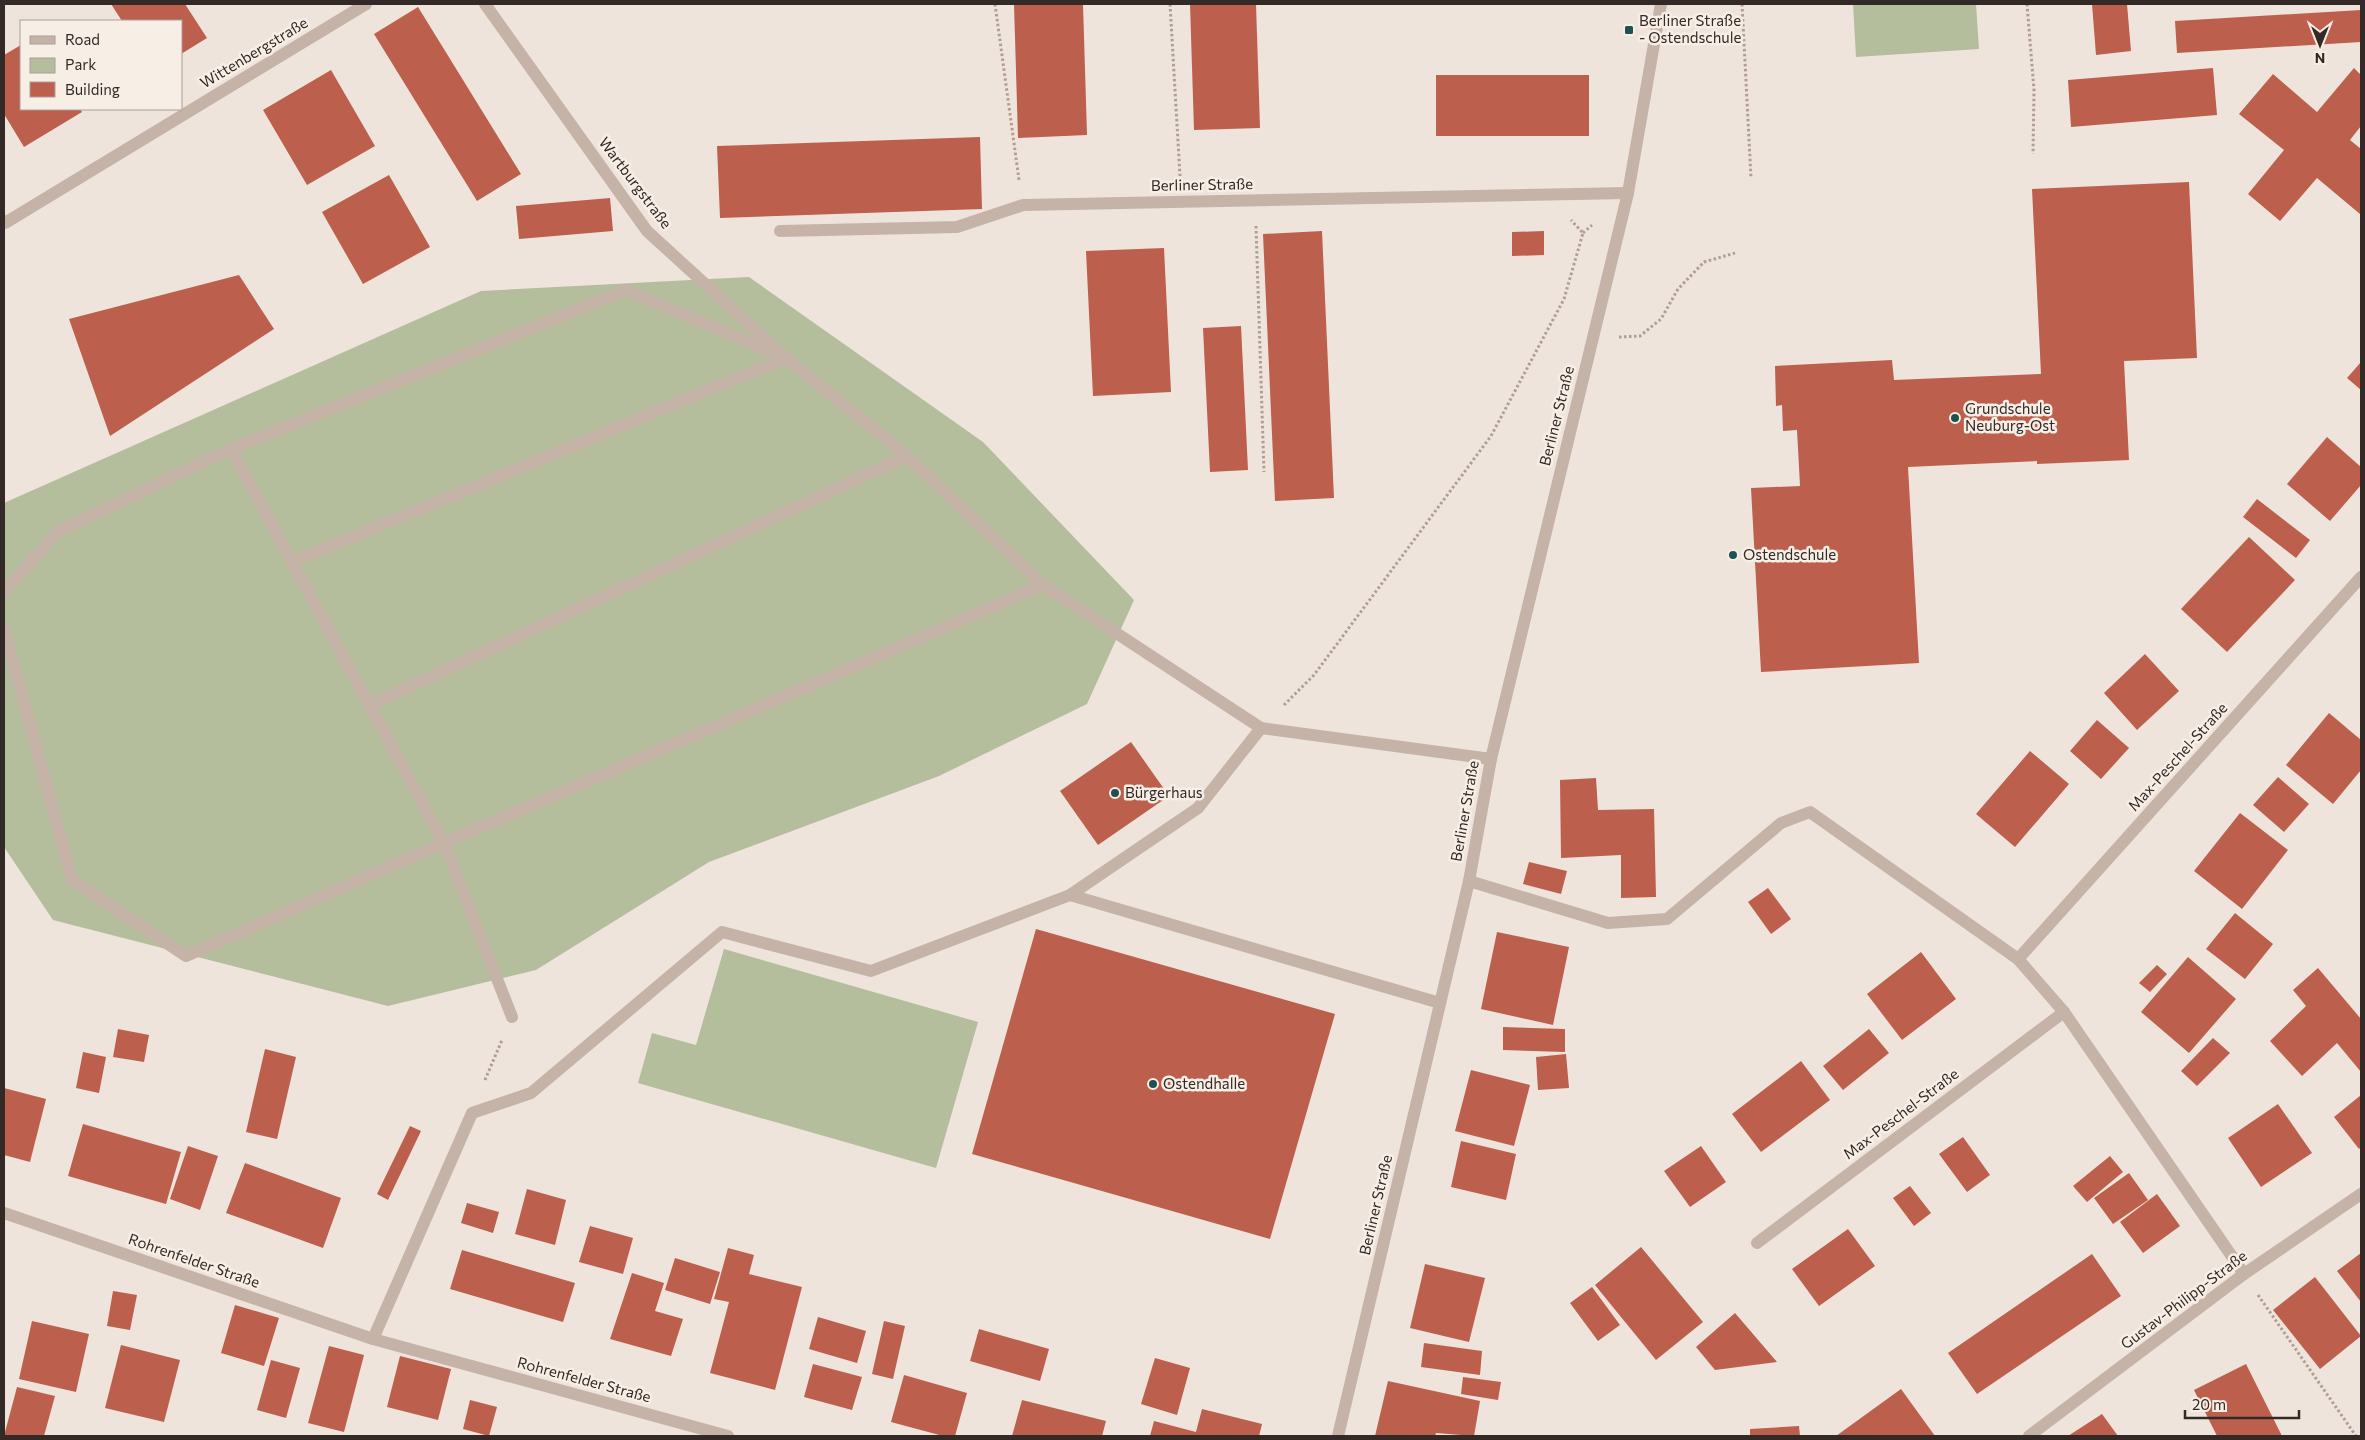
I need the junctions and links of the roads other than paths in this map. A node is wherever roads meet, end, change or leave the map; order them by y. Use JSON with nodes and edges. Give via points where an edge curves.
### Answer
{"nodes":[{"id":1,"x":366,"y":4,"type":"edge"},
{"id":2,"x":485,"y":4,"type":"edge"},
{"id":3,"x":1660,"y":4,"type":"edge"},
{"id":4,"x":1628,"y":193,"type":"junction"},
{"id":5,"x":4,"y":222,"type":"edge"},
{"id":6,"x":780,"y":231,"type":"dead end"},
{"id":7,"x":786,"y":358,"type":"junction"},
{"id":8,"x":232,"y":449,"type":"junction"},
{"id":9,"x":907,"y":456,"type":"junction"},
{"id":10,"x":292,"y":562,"type":"junction"},
{"id":11,"x":2361,"y":577,"type":"edge"},
{"id":12,"x":1044,"y":585,"type":"junction"},
{"id":13,"x":4,"y":592,"type":"edge"},
{"id":14,"x":4,"y":628,"type":"edge"},
{"id":15,"x":370,"y":705,"type":"junction"},
{"id":16,"x":1261,"y":728,"type":"junction"},
{"id":17,"x":1491,"y":759,"type":"junction"},
{"id":18,"x":444,"y":843,"type":"junction"},
{"id":19,"x":1469,"y":881,"type":"junction"},
{"id":20,"x":1070,"y":895,"type":"junction"},
{"id":21,"x":2018,"y":959,"type":"junction"},
{"id":22,"x":1440,"y":1003,"type":"junction"},
{"id":23,"x":2064,"y":1012,"type":"junction"},
{"id":24,"x":512,"y":1017,"type":"road end"},
{"id":25,"x":2361,"y":1194,"type":"edge"},
{"id":26,"x":4,"y":1213,"type":"edge"},
{"id":27,"x":1757,"y":1243,"type":"dead end"},
{"id":28,"x":2244,"y":1274,"type":"junction"},
{"id":29,"x":373,"y":1339,"type":"junction"},
{"id":30,"x":728,"y":1436,"type":"edge"},
{"id":31,"x":1338,"y":1436,"type":"edge"},
{"id":32,"x":2029,"y":1436,"type":"edge"}],
"edges":[{"from":1,"to":5,"type":"street","name":"Wittenbergstraße"},
{"from":2,"to":7,"type":"street","name":"Wartburgstraße","via":[[647,231]]},
{"from":3,"to":4,"type":"street","name":"Berliner Straße"},
{"from":4,"to":6,"type":"street","name":"Berliner Straße","via":[[1023,205],[956,227]]},
{"from":4,"to":17,"type":"street","name":"Berliner Straße"},
{"from":7,"to":8,"type":"street","via":[[626,290]]},
{"from":7,"to":9,"type":"street"},
{"from":7,"to":10,"type":"street"},
{"from":8,"to":10,"type":"street"},
{"from":8,"to":13,"type":"street","via":[[57,532]]},
{"from":9,"to":12,"type":"street"},
{"from":9,"to":15,"type":"street"},
{"from":10,"to":15,"type":"street"},
{"from":11,"to":21,"type":"street","name":"Max-Peschel-Straße"},
{"from":12,"to":16,"type":"street"},
{"from":12,"to":18,"type":"street"},
{"from":14,"to":18,"type":"street","via":[[72,880],[186,956]]},
{"from":15,"to":18,"type":"street"},
{"from":16,"to":17,"type":"street"},
{"from":16,"to":20,"type":"street","via":[[1198,808]]},
{"from":17,"to":19,"type":"street","name":"Berliner Straße"},
{"from":18,"to":24,"type":"street"},
{"from":19,"to":21,"type":"street","via":[[1608,923],[1667,920],[1781,823],[1810,812]]},
{"from":19,"to":22,"type":"street","name":"Berliner Straße"},
{"from":20,"to":22,"type":"street"},
{"from":20,"to":29,"type":"street","via":[[871,971],[722,932],[530,1093],[472,1113]]},
{"from":21,"to":23,"type":"street"},
{"from":22,"to":31,"type":"street","name":"Berliner Straße"},
{"from":23,"to":27,"type":"street","name":"Max-Peschel-Straße"},
{"from":23,"to":28,"type":"street"},
{"from":25,"to":28,"type":"street","name":"Gustav-Philipp-Straße"},
{"from":26,"to":29,"type":"street","name":"Rohrenfelder Straße"},
{"from":28,"to":32,"type":"street","name":"Gustav-Philipp-Straße"},
{"from":29,"to":30,"type":"street","name":"Rohrenfelder Straße"}]}
